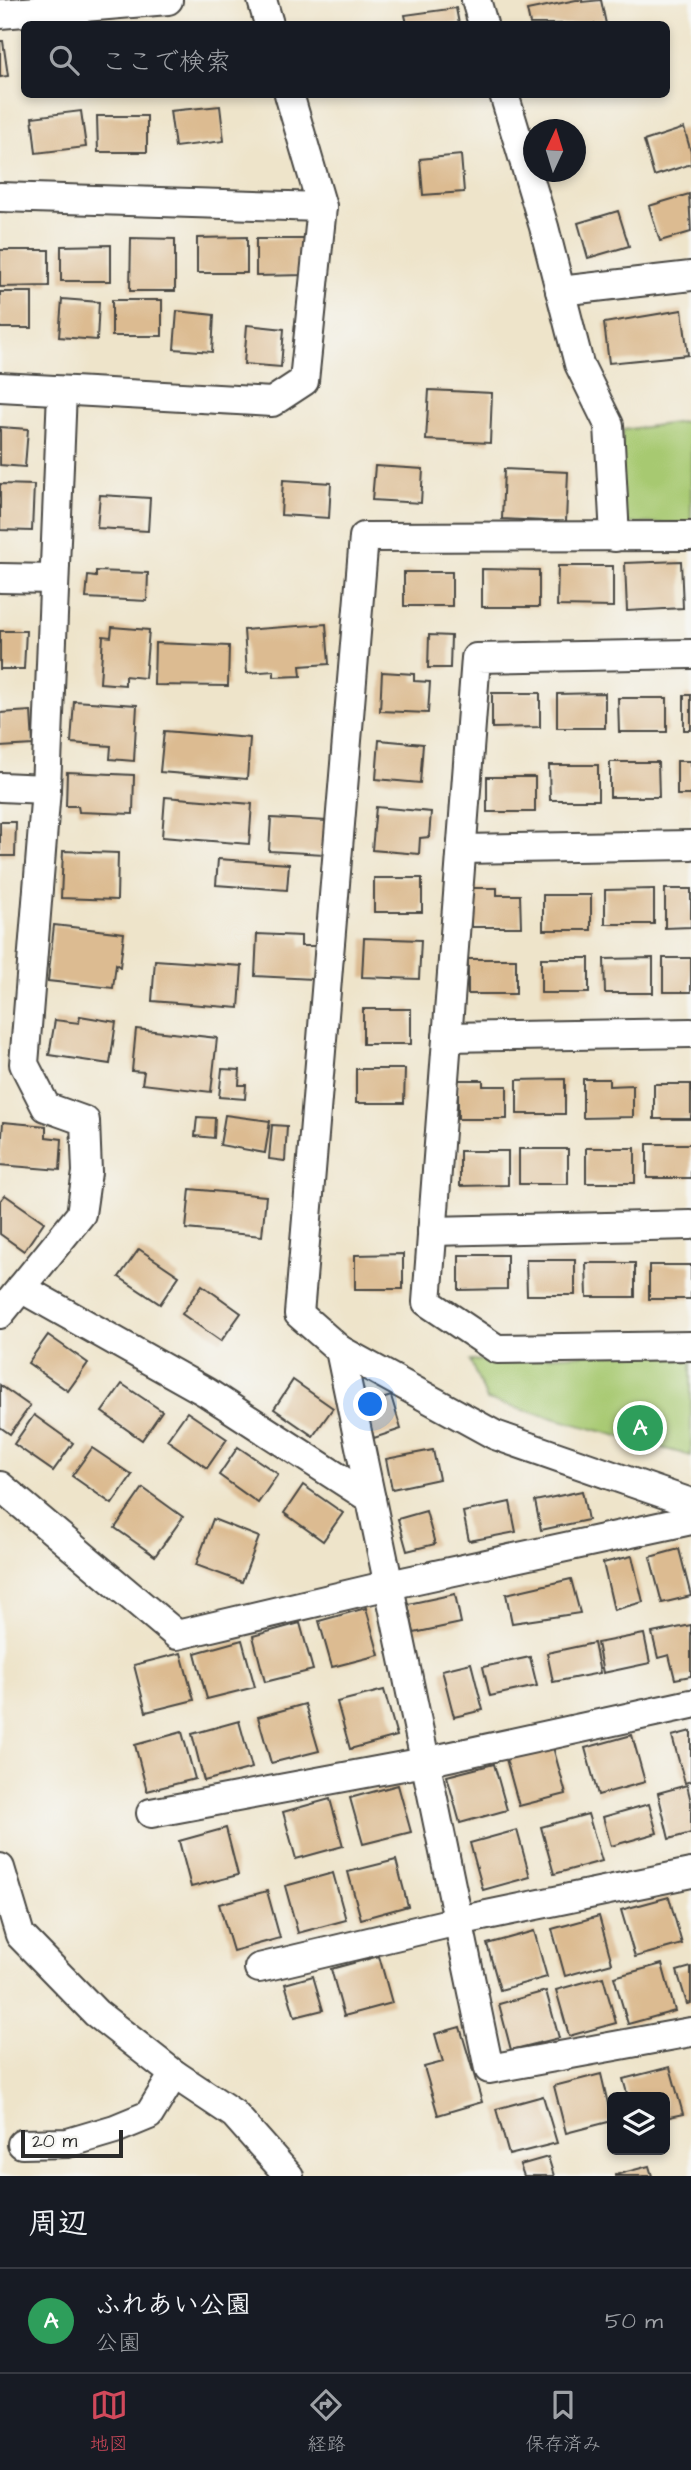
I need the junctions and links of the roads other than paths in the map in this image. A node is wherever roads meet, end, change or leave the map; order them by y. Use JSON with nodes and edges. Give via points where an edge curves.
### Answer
{"nodes":[{"id":1,"x":167,"y":0,"type":"edge"},
{"id":2,"x":261,"y":0,"type":"edge"},
{"id":3,"x":476,"y":0,"type":"edge"},
{"id":4,"x":0,"y":14,"type":"edge"},
{"id":5,"x":268,"y":21,"type":"edge"},
{"id":6,"x":483,"y":21,"type":"edge"},
{"id":7,"x":290,"y":98,"type":"edge"},
{"id":8,"x":505,"y":98,"type":"edge"},
{"id":9,"x":0,"y":197,"type":"edge"},
{"id":10,"x":322,"y":207,"type":"junction"},
{"id":11,"x":691,"y":276,"type":"edge"},
{"id":12,"x":560,"y":291,"type":"junction"},
{"id":13,"x":0,"y":387,"type":"edge"},
{"id":14,"x":62,"y":391,"type":"junction"},
{"id":15,"x":691,"y":536,"type":"edge"},
{"id":16,"x":615,"y":537,"type":"junction"},
{"id":17,"x":0,"y":578,"type":"edge"},
{"id":18,"x":54,"y":579,"type":"junction"},
{"id":19,"x":691,"y":654,"type":"edge"},
{"id":20,"x":0,"y":787,"type":"edge"},
{"id":21,"x":46,"y":789,"type":"junction"},
{"id":22,"x":691,"y":845,"type":"edge"},
{"id":23,"x":461,"y":849,"type":"junction"},
{"id":24,"x":691,"y":1033,"type":"edge"},
{"id":25,"x":447,"y":1037,"type":"junction"},
{"id":26,"x":691,"y":1225,"type":"edge"},
{"id":27,"x":432,"y":1231,"type":"junction"},
{"id":28,"x":21,"y":1288,"type":"junction"},
{"id":29,"x":0,"y":1314,"type":"edge"},
{"id":30,"x":691,"y":1346,"type":"edge"},
{"id":31,"x":340,"y":1350,"type":"junction"},
{"id":32,"x":0,"y":1486,"type":"edge"},
{"id":33,"x":371,"y":1499,"type":"junction"},
{"id":34,"x":691,"y":1503,"type":"edge"},
{"id":35,"x":691,"y":1520,"type":"edge"},
{"id":36,"x":388,"y":1585,"type":"junction"},
{"id":37,"x":691,"y":1704,"type":"edge"},
{"id":38,"x":425,"y":1762,"type":"junction"},
{"id":39,"x":151,"y":1813,"type":"dead end"},
{"id":40,"x":0,"y":1868,"type":"edge"},
{"id":41,"x":691,"y":1873,"type":"edge"},
{"id":42,"x":458,"y":1921,"type":"junction"},
{"id":43,"x":259,"y":1968,"type":"dead end"},
{"id":44,"x":691,"y":2032,"type":"edge"},
{"id":45,"x":174,"y":2074,"type":"junction"},
{"id":46,"x":22,"y":2144,"type":"dead end"},
{"id":47,"x":289,"y":2176,"type":"edge"}],
"edges":[{"from":1,"to":4,"type":"street"},
{"from":2,"to":5,"type":"street"},
{"from":3,"to":6,"type":"street"},
{"from":7,"to":10,"type":"street"},
{"from":8,"to":12,"type":"street"},
{"from":9,"to":10,"type":"street"},
{"from":10,"to":14,"type":"street","via":[[304,382],[272,402]]},
{"from":11,"to":12,"type":"street"},
{"from":12,"to":16,"type":"street","via":[[579,365],[609,425]]},
{"from":13,"to":14,"type":"street"},
{"from":14,"to":18,"type":"street"},
{"from":15,"to":16,"type":"street"},
{"from":16,"to":31,"type":"street","via":[[364,537],[299,1314]]},
{"from":17,"to":18,"type":"street"},
{"from":18,"to":21,"type":"street"},
{"from":19,"to":23,"type":"street","via":[[476,658]]},
{"from":20,"to":21,"type":"street"},
{"from":21,"to":28,"type":"street","via":[[24,1064],[46,1107],[85,1121],[88,1172],[81,1214]]},
{"from":22,"to":23,"type":"street"},
{"from":23,"to":25,"type":"street"},
{"from":24,"to":25,"type":"street"},
{"from":25,"to":27,"type":"street"},
{"from":26,"to":27,"type":"street"},
{"from":27,"to":30,"type":"street","via":[[427,1302],[497,1349]]},
{"from":28,"to":29,"type":"street"},
{"from":28,"to":33,"type":"street","via":[[206,1392]]},
{"from":31,"to":33,"type":"street"},
{"from":31,"to":34,"type":"street","via":[[495,1435]]},
{"from":32,"to":36,"type":"street","via":[[177,1635]]},
{"from":33,"to":36,"type":"street"},
{"from":35,"to":36,"type":"street"},
{"from":36,"to":38,"type":"street"},
{"from":37,"to":38,"type":"street"},
{"from":38,"to":39,"type":"street"},
{"from":38,"to":42,"type":"street"},
{"from":40,"to":45,"type":"street","via":[[20,1935],[96,2013]]},
{"from":41,"to":42,"type":"street"},
{"from":42,"to":43,"type":"street"},
{"from":42,"to":44,"type":"street","via":[[489,2069]]},
{"from":45,"to":46,"type":"street","via":[[149,2115],[68,2143]]},
{"from":45,"to":47,"type":"street","via":[[234,2114]]}]}
